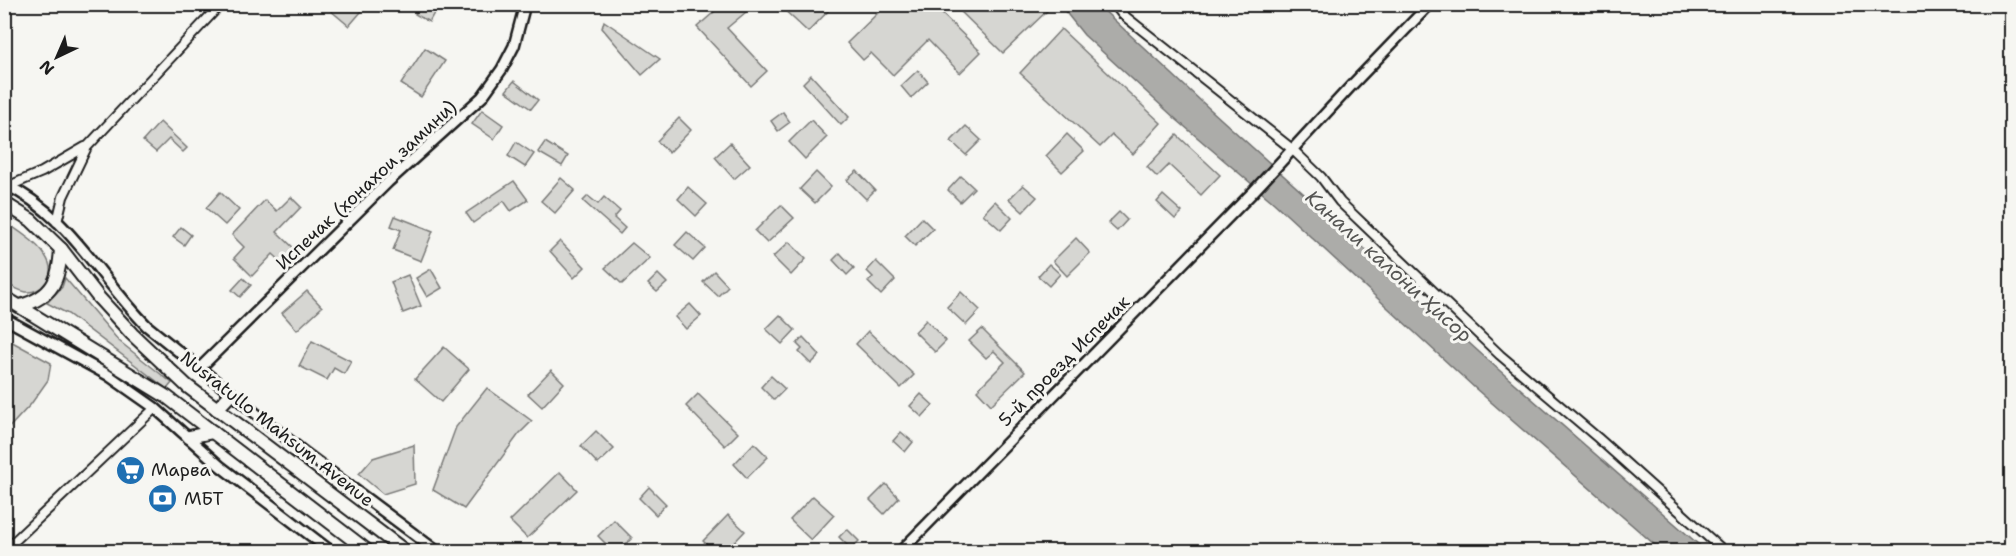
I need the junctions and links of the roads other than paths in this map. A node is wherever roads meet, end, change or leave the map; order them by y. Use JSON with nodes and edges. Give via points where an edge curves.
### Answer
{"nodes":[{"id":1,"x":221,"y":4,"type":"edge"},
{"id":2,"x":523,"y":4,"type":"edge"},
{"id":3,"x":1114,"y":4,"type":"edge"},
{"id":4,"x":1430,"y":4,"type":"edge"},
{"id":5,"x":87,"y":147,"type":"junction"},
{"id":6,"x":1292,"y":149,"type":"junction"},
{"id":7,"x":7,"y":185,"type":"edge"},
{"id":8,"x":4,"y":203,"type":"edge"},
{"id":9,"x":57,"y":222,"type":"junction"},
{"id":10,"x":61,"y":249,"type":"junction"},
{"id":11,"x":4,"y":297,"type":"edge"},
{"id":12,"x":21,"y":306,"type":"junction"},
{"id":13,"x":4,"y":318,"type":"edge"},
{"id":14,"x":199,"y":369,"type":"junction"},
{"id":15,"x":231,"y":394,"type":"junction"},
{"id":16,"x":155,"y":408,"type":"junction"},
{"id":17,"x":216,"y":409,"type":"junction"},
{"id":18,"x":213,"y":432,"type":"junction"},
{"id":19,"x":189,"y":437,"type":"junction"},
{"id":20,"x":4,"y":551,"type":"edge"},
{"id":21,"x":332,"y":552,"type":"edge"},
{"id":22,"x":369,"y":552,"type":"edge"},
{"id":23,"x":406,"y":552,"type":"edge"},
{"id":24,"x":438,"y":552,"type":"edge"},
{"id":25,"x":900,"y":552,"type":"edge"},
{"id":26,"x":1725,"y":552,"type":"edge"}],
"edges":[{"from":1,"to":5,"type":"street"},
{"from":2,"to":14,"type":"street","name":"Испечак (хонахои замини)","via":[[514,46],[482,97],[388,182]]},
{"from":3,"to":6,"type":"street"},
{"from":4,"to":6,"type":"street","name":"5-й проезд Испечак"},
{"from":5,"to":7,"type":"street","via":[[42,172]]},
{"from":5,"to":9,"type":"street","via":[[63,197]]},
{"from":6,"to":25,"type":"street","name":"5-й проезд Испечак"},
{"from":6,"to":26,"type":"street","via":[[1340,202],[1500,355]]},
{"from":7,"to":9,"type":"street"},
{"from":8,"to":10,"type":"highway","name":"Nusratullo Mahsum Avenue","via":[[32,220]]},
{"from":9,"to":14,"type":"street","via":[[80,244],[130,309]]},
{"from":10,"to":12,"type":"highway","via":[[54,285],[48,293]]},
{"from":10,"to":17,"type":"highway","name":"Nusratullo Mahsum Avenue","via":[[132,334]]},
{"from":11,"to":12,"type":"highway"},
{"from":12,"to":18,"type":"highway","via":[[167,397]]},
{"from":13,"to":16,"type":"street","via":[[108,375]]},
{"from":14,"to":15,"type":"street"},
{"from":15,"to":17,"type":"highway"},
{"from":15,"to":24,"type":"street"},
{"from":16,"to":19,"type":"street"},
{"from":16,"to":20,"type":"street"},
{"from":17,"to":23,"type":"highway","name":"Nusratullo Mahsum Avenue"},
{"from":18,"to":19,"type":"highway"},
{"from":18,"to":22,"type":"highway"},
{"from":19,"to":21,"type":"street","via":[[220,466]]}]}
